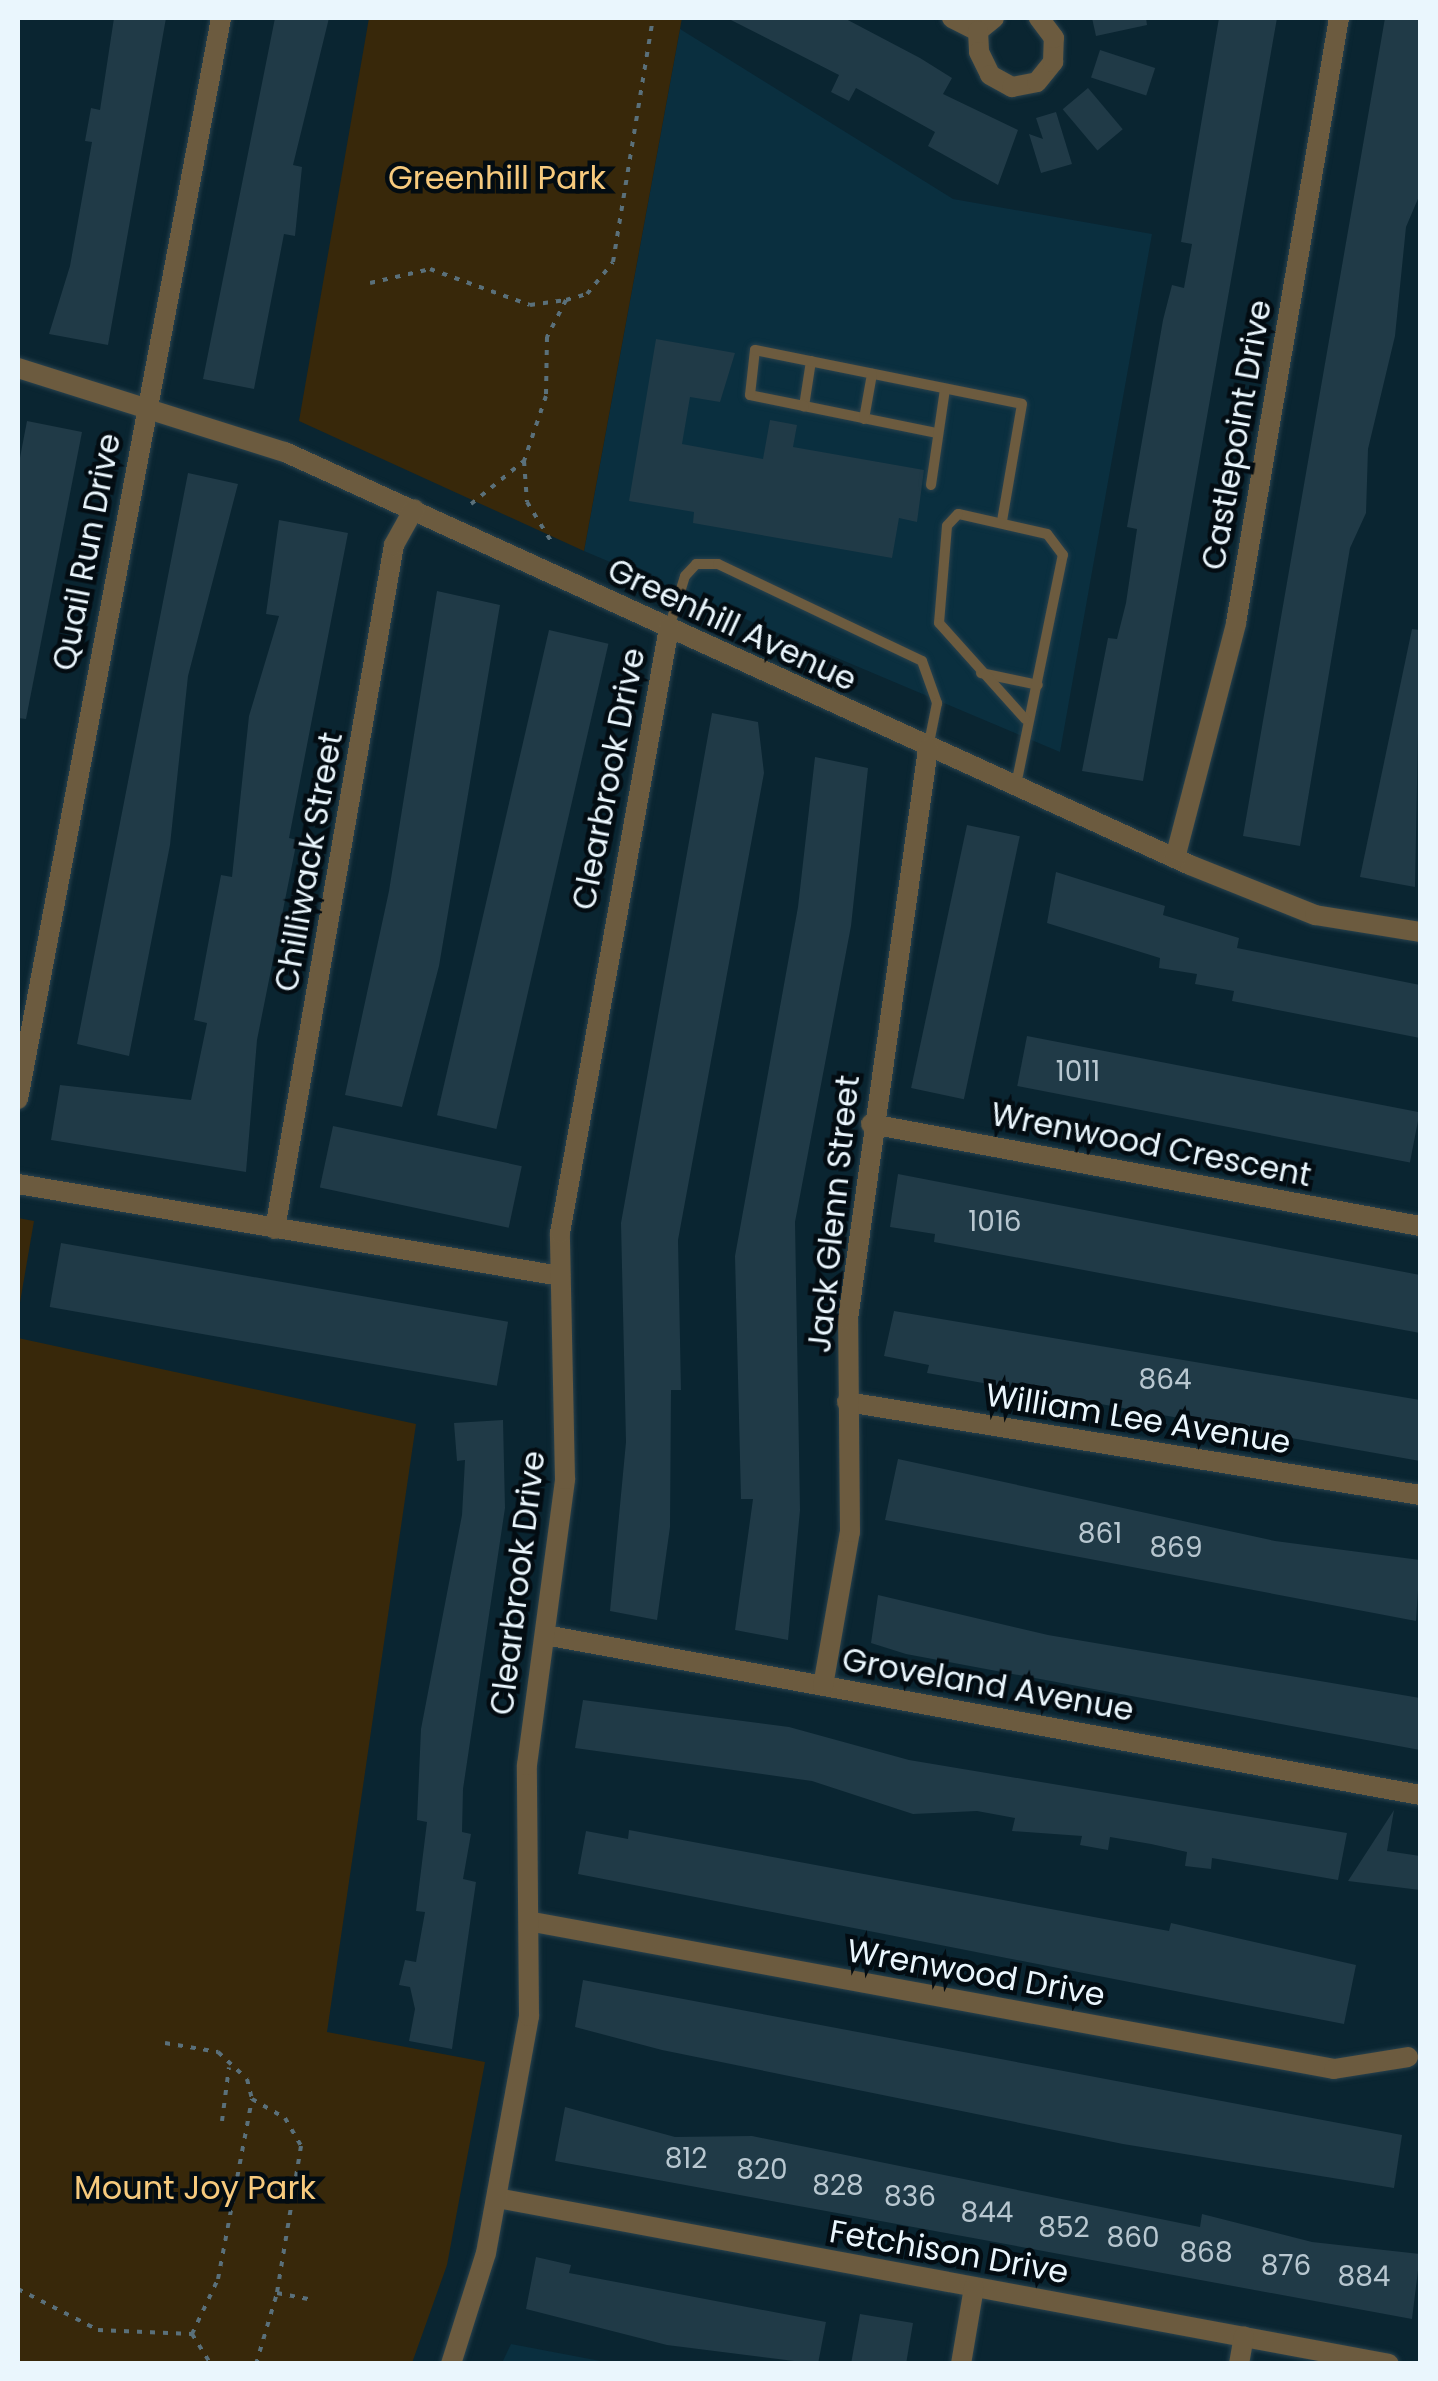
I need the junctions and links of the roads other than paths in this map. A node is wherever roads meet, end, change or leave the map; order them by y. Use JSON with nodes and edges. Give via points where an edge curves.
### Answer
{"nodes":[{"id":1,"x":221,"y":18,"type":"edge"},
{"id":2,"x":952,"y":18,"type":"edge"},
{"id":3,"x":1038,"y":18,"type":"edge"},
{"id":4,"x":1339,"y":18,"type":"edge"},
{"id":5,"x":986,"y":24,"type":"edge"},
{"id":6,"x":811,"y":362,"type":"junction"},
{"id":7,"x":18,"y":368,"type":"edge"},
{"id":8,"x":872,"y":374,"type":"junction"},
{"id":9,"x":945,"y":389,"type":"junction"},
{"id":10,"x":804,"y":406,"type":"junction"},
{"id":11,"x":147,"y":408,"type":"junction"},
{"id":12,"x":864,"y":419,"type":"junction"},
{"id":13,"x":936,"y":433,"type":"junction"},
{"id":14,"x":930,"y":485,"type":"dead end"},
{"id":15,"x":414,"y":509,"type":"junction"},
{"id":16,"x":1002,"y":521,"type":"junction"},
{"id":17,"x":668,"y":628,"type":"junction"},
{"id":18,"x":980,"y":673,"type":"junction"},
{"id":19,"x":1038,"y":685,"type":"junction"},
{"id":20,"x":1025,"y":719,"type":"junction"},
{"id":21,"x":928,"y":749,"type":"junction"},
{"id":22,"x":1016,"y":788,"type":"junction"},
{"id":23,"x":1175,"y":858,"type":"junction"},
{"id":24,"x":1420,"y":932,"type":"edge"},
{"id":25,"x":18,"y":1099,"type":"edge"},
{"id":26,"x":871,"y":1124,"type":"junction"},
{"id":27,"x":18,"y":1184,"type":"edge"},
{"id":28,"x":1420,"y":1226,"type":"edge"},
{"id":29,"x":275,"y":1229,"type":"junction"},
{"id":30,"x":560,"y":1276,"type":"junction"},
{"id":31,"x":847,"y":1402,"type":"junction"},
{"id":32,"x":1420,"y":1495,"type":"edge"},
{"id":33,"x":545,"y":1635,"type":"junction"},
{"id":34,"x":824,"y":1686,"type":"junction"},
{"id":35,"x":1420,"y":1795,"type":"edge"},
{"id":36,"x":533,"y":1922,"type":"junction"},
{"id":37,"x":1408,"y":2057,"type":"dead end"},
{"id":38,"x":498,"y":2198,"type":"junction"},
{"id":39,"x":974,"y":2286,"type":"junction"},
{"id":40,"x":1244,"y":2336,"type":"junction"},
{"id":41,"x":451,"y":2364,"type":"edge"},
{"id":42,"x":960,"y":2364,"type":"edge"},
{"id":43,"x":1239,"y":2364,"type":"edge"},
{"id":44,"x":1389,"y":2364,"type":"edge"}],
"edges":[{"from":1,"to":11,"type":"street","name":"Quail Run Drive"},
{"from":2,"to":5,"type":"street"},
{"from":3,"to":5,"type":"street","via":[[1054,38],[1053,62],[1025,86],[990,75]]},
{"from":4,"to":23,"type":"street","name":"Castlepoint Drive","via":[[1232,640]]},
{"from":6,"to":8,"type":"lane"},
{"from":6,"to":10,"type":"lane"},
{"from":6,"to":10,"type":"lane","via":[[755,350],[750,395]]},
{"from":7,"to":11,"type":"street","name":"Greenhill Avenue"},
{"from":8,"to":9,"type":"lane"},
{"from":8,"to":12,"type":"lane"},
{"from":9,"to":13,"type":"lane"},
{"from":9,"to":16,"type":"lane","via":[[1022,404]]},
{"from":10,"to":12,"type":"lane"},
{"from":11,"to":15,"type":"street","name":"Greenhill Avenue","via":[[285,452]]},
{"from":11,"to":25,"type":"street","name":"Quail Run Drive"},
{"from":12,"to":13,"type":"lane"},
{"from":13,"to":14,"type":"lane"},
{"from":15,"to":17,"type":"street","name":"Greenhill Avenue"},
{"from":15,"to":29,"type":"street","name":"Chilliwack Street","via":[[394,545]]},
{"from":16,"to":18,"type":"lane","via":[[958,514],[947,526],[934,606]]},
{"from":16,"to":19,"type":"lane","via":[[1047,534],[1063,556]]},
{"from":17,"to":21,"type":"street","name":"Greenhill Avenue"},
{"from":17,"to":21,"type":"lane","via":[[685,576],[706,563],[835,618],[922,661],[937,702]]},
{"from":17,"to":30,"type":"street","name":"Clearbrook Drive","via":[[566,1187]]},
{"from":18,"to":19,"type":"lane"},
{"from":18,"to":20,"type":"lane"},
{"from":19,"to":20,"type":"lane"},
{"from":20,"to":22,"type":"lane"},
{"from":21,"to":22,"type":"street","name":"Greenhill Avenue"},
{"from":21,"to":26,"type":"street","name":"Jack Glenn Street"},
{"from":22,"to":23,"type":"street","name":"Greenhill Avenue"},
{"from":23,"to":24,"type":"street","name":"Greenhill Avenue","via":[[1314,915]]},
{"from":26,"to":28,"type":"street","name":"Wrenwood Crescent"},
{"from":26,"to":31,"type":"street","name":"Jack Glenn Street"},
{"from":27,"to":29,"type":"street"},
{"from":29,"to":30,"type":"street"},
{"from":30,"to":33,"type":"street","name":"Clearbrook Drive","via":[[564,1479]]},
{"from":31,"to":32,"type":"street","name":"William Lee Avenue"},
{"from":31,"to":34,"type":"street","name":"Jack Glenn Street","via":[[850,1532]]},
{"from":33,"to":34,"type":"street","name":"Groveland Avenue"},
{"from":33,"to":36,"type":"street","name":"Clearbrook Drive","via":[[526,1766]]},
{"from":34,"to":35,"type":"street","name":"Groveland Avenue"},
{"from":36,"to":37,"type":"street","name":"Wrenwood Drive","via":[[1334,2069]]},
{"from":36,"to":38,"type":"street","name":"Clearbrook Drive","via":[[529,2016]]},
{"from":38,"to":39,"type":"street","name":"Fetchison Drive"},
{"from":38,"to":41,"type":"street","name":"Clearbrook Drive"},
{"from":39,"to":40,"type":"street","name":"Fetchison Drive"},
{"from":39,"to":42,"type":"street"},
{"from":40,"to":43,"type":"street"},
{"from":40,"to":44,"type":"street","name":"Fetchison Drive"}]}
